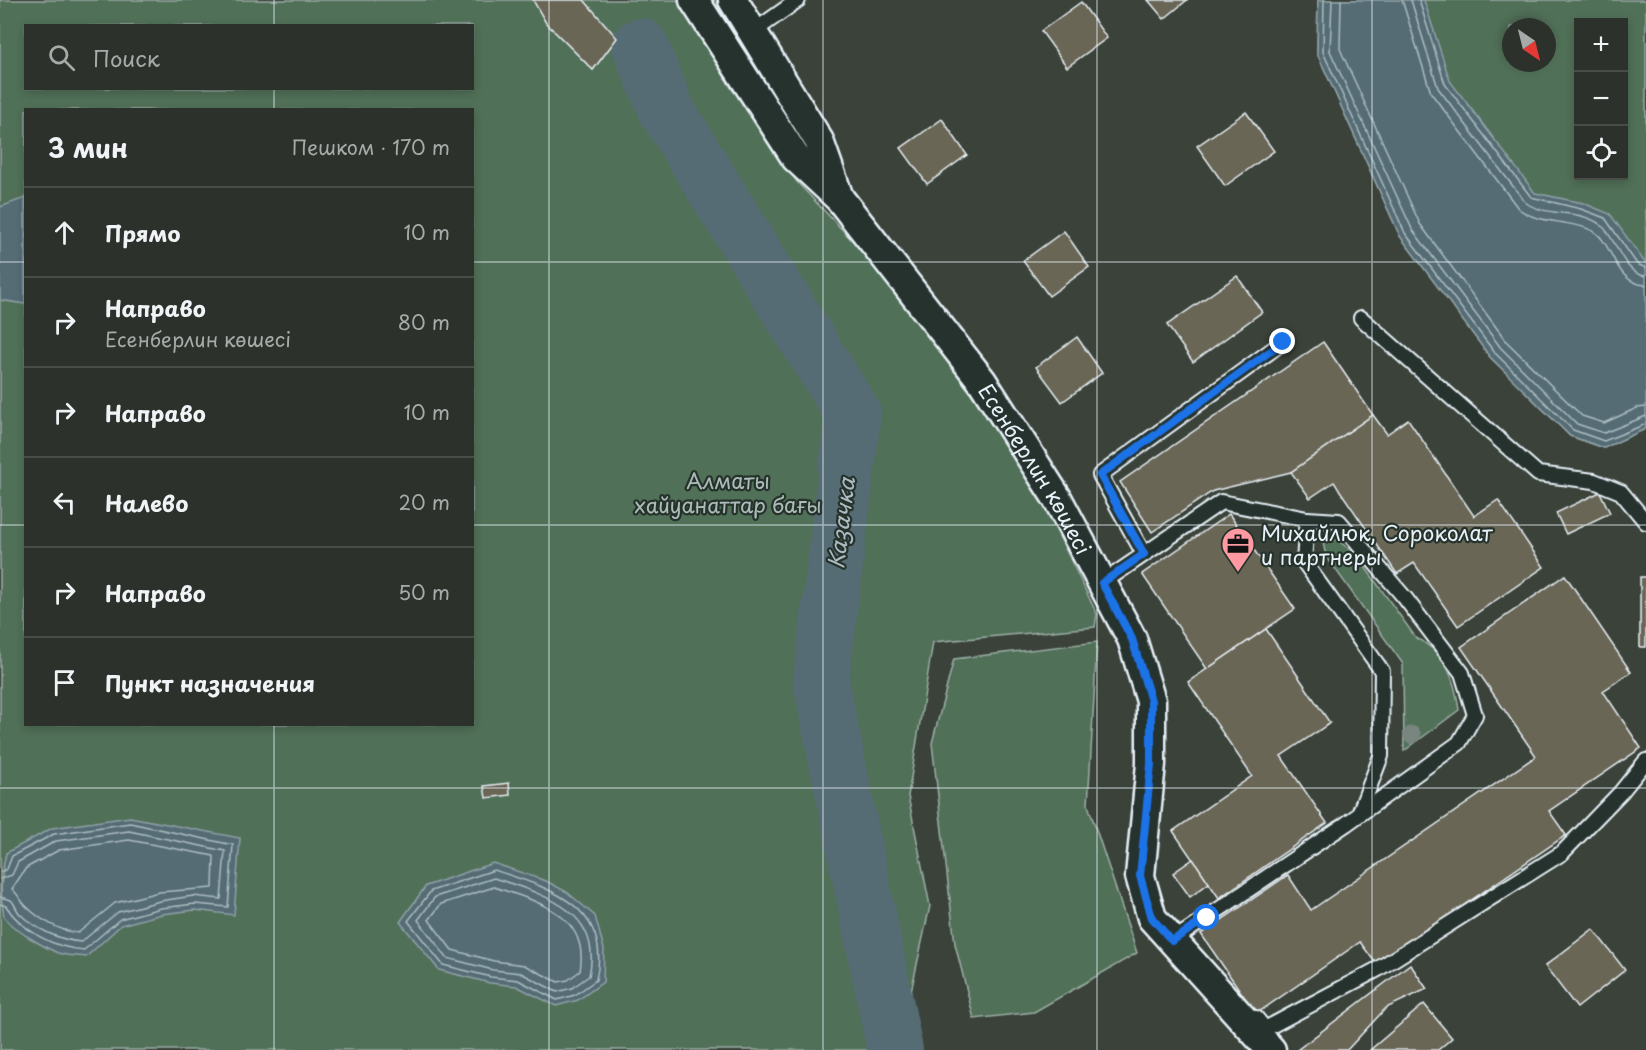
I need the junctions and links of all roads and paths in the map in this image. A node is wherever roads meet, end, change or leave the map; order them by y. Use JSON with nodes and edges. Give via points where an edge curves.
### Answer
{"nodes":[{"id":1,"x":694,"y":0,"type":"edge"},
{"id":2,"x":733,"y":0,"type":"edge"},
{"id":3,"x":794,"y":1,"type":"edge"},
{"id":4,"x":753,"y":32,"type":"junction"},
{"id":5,"x":840,"y":200,"type":"junction"},
{"id":6,"x":1361,"y":318,"type":"dead end"},
{"id":7,"x":1283,"y":342,"type":"dead end"},
{"id":8,"x":1307,"y":519,"type":"junction"},
{"id":9,"x":1646,"y":522,"type":"edge"},
{"id":10,"x":1144,"y":554,"type":"junction"},
{"id":11,"x":1102,"y":583,"type":"junction"},
{"id":12,"x":1646,"y":761,"type":"edge"},
{"id":13,"x":1359,"y":814,"type":"junction"},
{"id":14,"x":1177,"y":937,"type":"junction"},
{"id":15,"x":1271,"y":1050,"type":"edge"}],
"edges":[{"from":1,"to":5,"type":"street","name":"Есенберлин көшесі","via":[[796,158]]},
{"from":2,"to":4,"type":"street","name":"Есенберлин көшесі"},
{"from":3,"to":4,"type":"lane"},
{"from":4,"to":5,"type":"street","name":"Есенберлин көшесі","via":[[819,141]]},
{"from":5,"to":11,"type":"street","name":"Есенберлин көшесі","via":[[982,381],[1057,498]]},
{"from":6,"to":9,"type":"lane","via":[[1538,474],[1594,481],[1622,492]]},
{"from":7,"to":10,"type":"lane","via":[[1100,475]]},
{"from":8,"to":10,"type":"lane","via":[[1221,502]]},
{"from":8,"to":13,"type":"lane","via":[[1304,562],[1382,670],[1381,756]]},
{"from":8,"to":13,"type":"lane","via":[[1339,521],[1405,598],[1462,673],[1475,715],[1459,743]]},
{"from":10,"to":11,"type":"lane"},
{"from":11,"to":14,"type":"street","name":"Есенберлин көшесі","via":[[1132,639],[1151,701],[1151,764],[1140,876],[1152,918]]},
{"from":12,"to":14,"type":"lane","via":[[1562,853],[1378,969],[1265,1029]]},
{"from":13,"to":14,"type":"lane"},
{"from":14,"to":15,"type":"street","name":"Есенберлин көшесі"}]}
